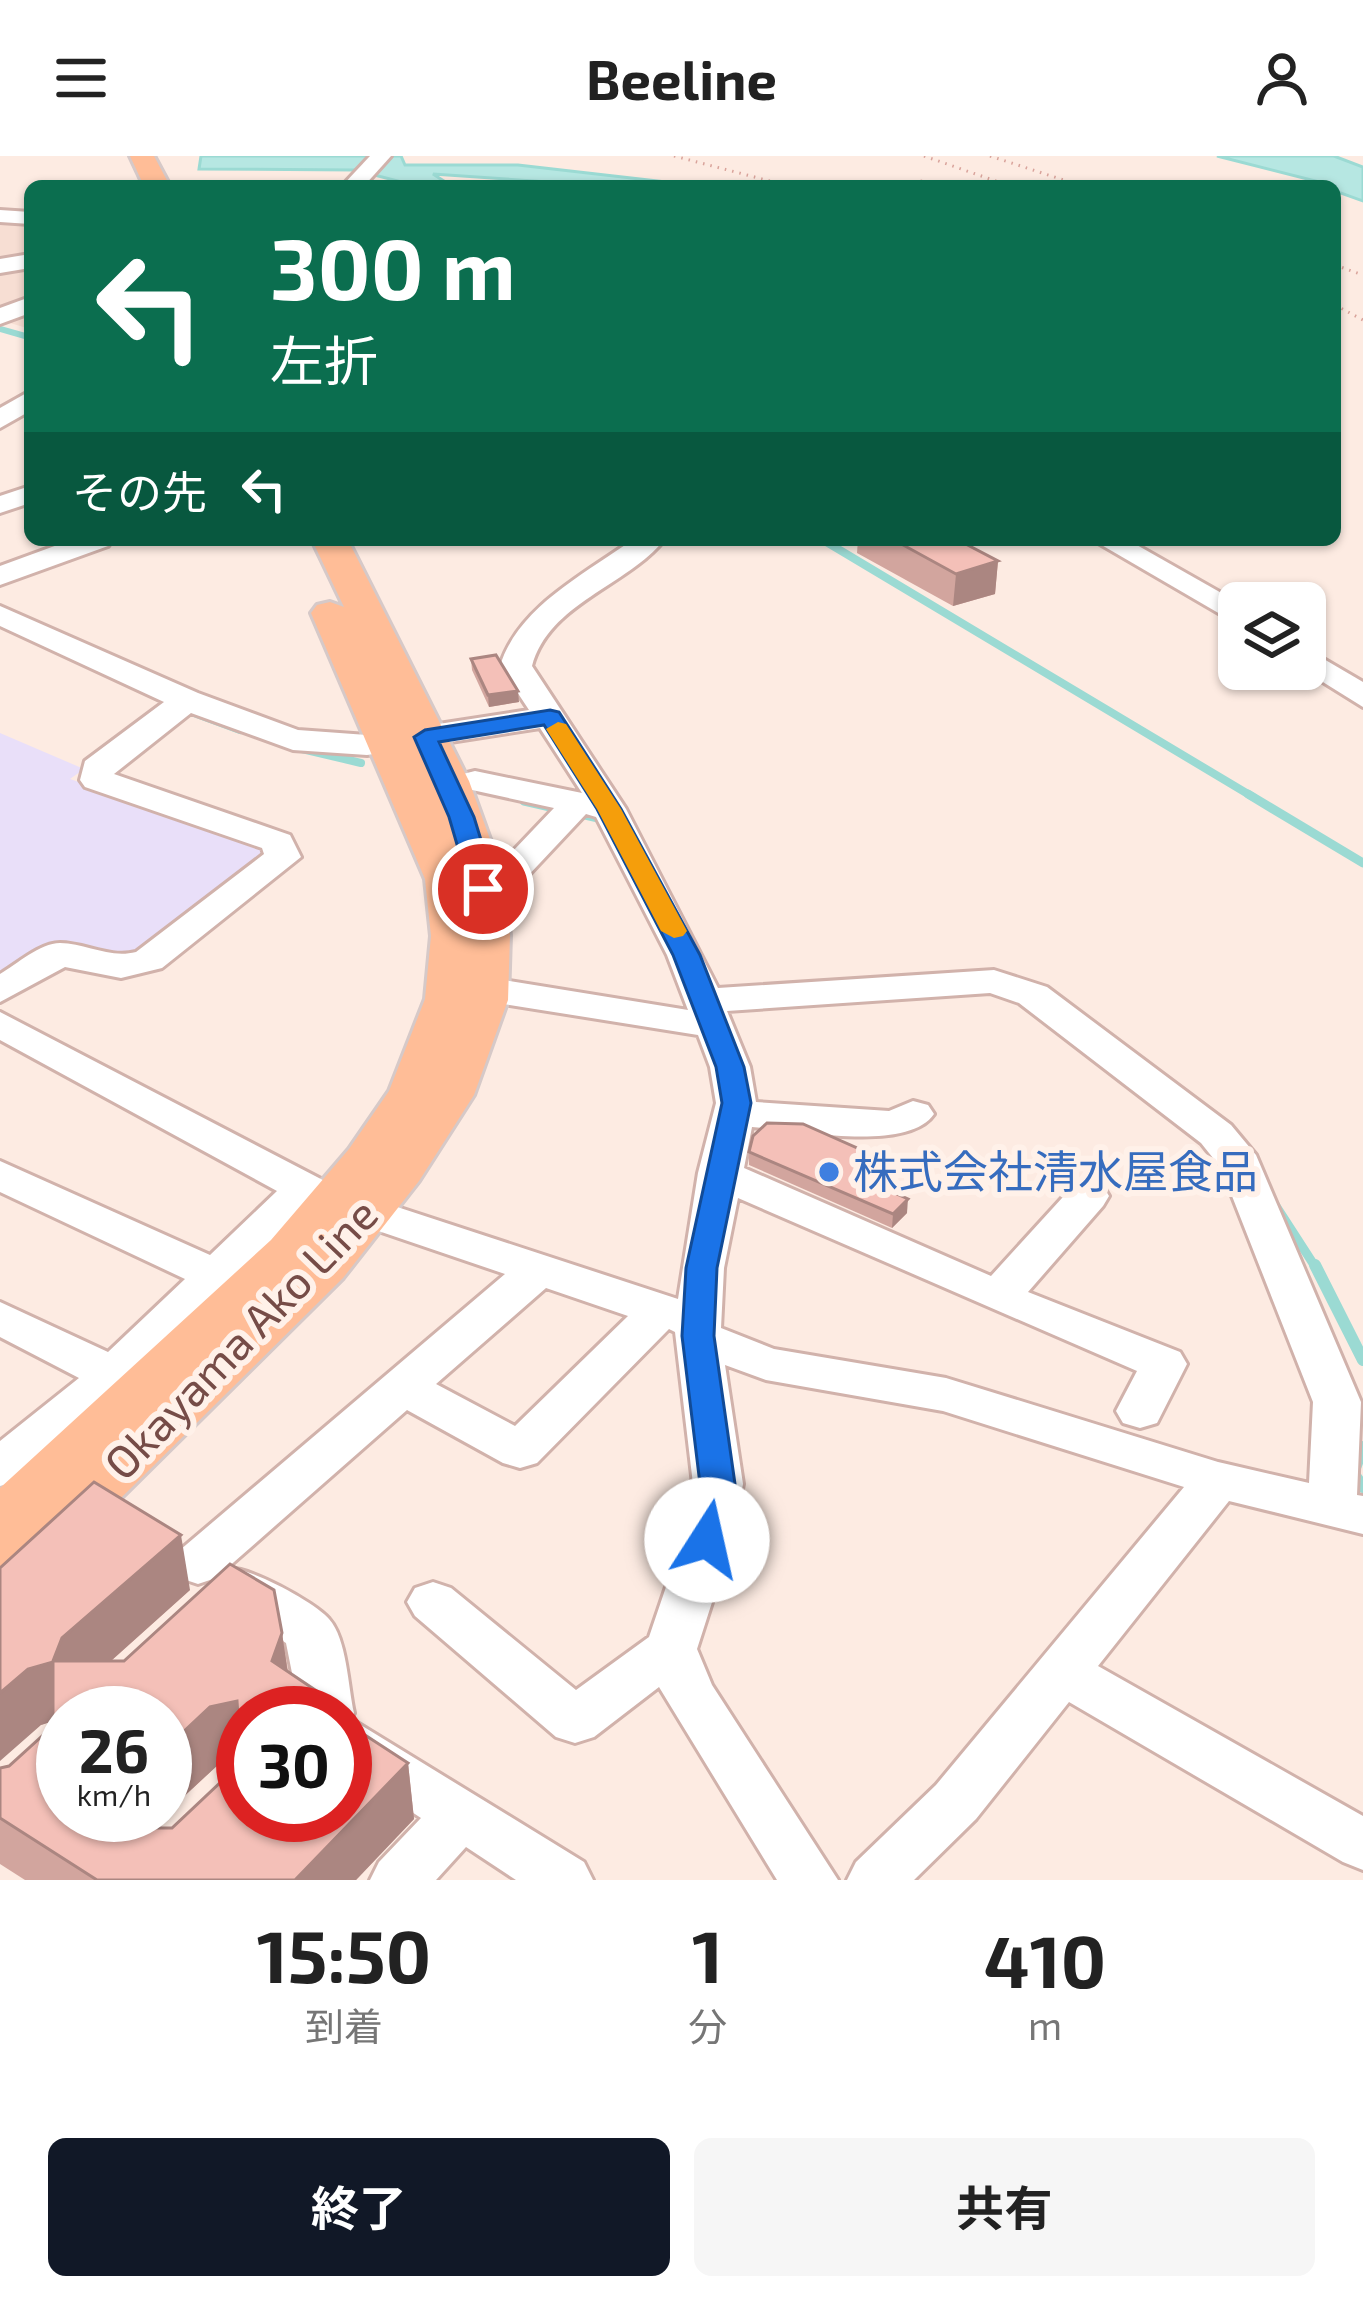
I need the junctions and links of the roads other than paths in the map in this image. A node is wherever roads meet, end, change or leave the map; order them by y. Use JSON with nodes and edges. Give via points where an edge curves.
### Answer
{"nodes":[{"id":1,"x":381,"y":156,"type":"edge"},
{"id":2,"x":358,"y":180,"type":"edge"},
{"id":3,"x":82,"y":546,"type":"edge"},
{"id":4,"x":301,"y":546,"type":"edge"},
{"id":5,"x":332,"y":546,"type":"edge"},
{"id":6,"x":642,"y":546,"type":"edge"},
{"id":7,"x":1117,"y":546,"type":"edge"},
{"id":8,"x":0,"y":576,"type":"edge"},
{"id":9,"x":1218,"y":604,"type":"edge"},
{"id":10,"x":0,"y":615,"type":"edge"},
{"id":11,"x":1326,"y":671,"type":"edge"},
{"id":12,"x":1363,"y":697,"type":"edge"},
{"id":13,"x":187,"y":700,"type":"junction"},
{"id":14,"x":550,"y":717,"type":"junction"},
{"id":15,"x":406,"y":740,"type":"junction"},
{"id":16,"x":475,"y":781,"type":"dead end"},
{"id":17,"x":592,"y":813,"type":"junction"},
{"id":18,"x":511,"y":872,"type":"dead end"},
{"id":19,"x":485,"y":988,"type":"junction"},
{"id":20,"x":0,"y":990,"type":"edge"},
{"id":21,"x":708,"y":1014,"type":"junction"},
{"id":22,"x":0,"y":1024,"type":"edge"},
{"id":23,"x":733,"y":1113,"type":"junction"},
{"id":24,"x":913,"y":1114,"type":"dead end"},
{"id":25,"x":719,"y":1172,"type":"junction"},
{"id":26,"x":0,"y":1175,"type":"edge"},
{"id":27,"x":1088,"y":1196,"type":"dead end"},
{"id":28,"x":334,"y":1201,"type":"junction"},
{"id":29,"x":537,"y":1271,"type":"junction"},
{"id":30,"x":216,"y":1275,"type":"junction"},
{"id":31,"x":998,"y":1297,"type":"junction"},
{"id":32,"x":0,"y":1318,"type":"edge"},
{"id":33,"x":685,"y":1324,"type":"junction"},
{"id":34,"x":113,"y":1375,"type":"junction"},
{"id":35,"x":401,"y":1386,"type":"junction"},
{"id":36,"x":1140,"y":1411,"type":"dead end"},
{"id":37,"x":0,"y":1468,"type":"edge"},
{"id":38,"x":1219,"y":1480,"type":"junction"},
{"id":39,"x":1347,"y":1511,"type":"edge"},
{"id":40,"x":0,"y":1524,"type":"edge"},
{"id":41,"x":167,"y":1554,"type":"junction"},
{"id":42,"x":0,"y":1579,"type":"edge"},
{"id":43,"x":433,"y":1602,"type":"dead end"},
{"id":44,"x":671,"y":1649,"type":"junction"},
{"id":45,"x":1063,"y":1672,"type":"junction"},
{"id":46,"x":321,"y":1686,"type":"edge"},
{"id":47,"x":372,"y":1749,"type":"edge"},
{"id":48,"x":460,"y":1814,"type":"junction"},
{"id":49,"x":1363,"y":1845,"type":"edge"},
{"id":50,"x":399,"y":1880,"type":"edge"},
{"id":51,"x":564,"y":1880,"type":"edge"},
{"id":52,"x":808,"y":1880,"type":"edge"},
{"id":53,"x":877,"y":1880,"type":"edge"}],
"edges":[{"from":1,"to":2,"type":"street"},
{"from":3,"to":8,"type":"street"},
{"from":4,"to":15,"type":"main road","name":"Okayama Ako Line"},
{"from":5,"to":15,"type":"main road","name":"Okayama Ako Line"},
{"from":6,"to":14,"type":"street","via":[[516,650],[516,665]]},
{"from":7,"to":9,"type":"street"},
{"from":10,"to":13,"type":"street"},
{"from":11,"to":12,"type":"street"},
{"from":13,"to":15,"type":"street","via":[[292,740]]},
{"from":13,"to":20,"type":"street","via":[[97,768],[97,780],[278,842],[283,857],[149,960],[121,967],[59,954]]},
{"from":14,"to":15,"type":"street"},
{"from":14,"to":17,"type":"street"},
{"from":15,"to":19,"type":"main road","name":"Okayama Ako Line","via":[[448,781],[482,875]]},
{"from":15,"to":28,"type":"main road","name":"Okayama Ako Line","via":[[447,879],[454,936],[449,999],[413,1090]]},
{"from":16,"to":17,"type":"street"},
{"from":17,"to":18,"type":"street"},
{"from":17,"to":21,"type":"street","via":[[686,955]]},
{"from":19,"to":21,"type":"street"},
{"from":19,"to":28,"type":"main road","name":"Okayama Ako Line","via":[[449,1095]]},
{"from":21,"to":23,"type":"street","via":[[730,1067]]},
{"from":21,"to":39,"type":"street","via":[[994,981],[1033,995],[1216,1133],[1241,1164],[1337,1402]]},
{"from":22,"to":28,"type":"street"},
{"from":23,"to":24,"type":"street","via":[[896,1124]]},
{"from":23,"to":25,"type":"street"},
{"from":25,"to":31,"type":"street"},
{"from":25,"to":33,"type":"street"},
{"from":26,"to":30,"type":"street"},
{"from":27,"to":31,"type":"street"},
{"from":28,"to":29,"type":"street"},
{"from":28,"to":30,"type":"street"},
{"from":28,"to":40,"type":"main road","name":"Okayama Ako Line","via":[[290,1253]]},
{"from":28,"to":41,"type":"main road","name":"Okayama Ako Line","via":[[324,1265]]},
{"from":29,"to":33,"type":"street"},
{"from":29,"to":35,"type":"street"},
{"from":30,"to":34,"type":"street"},
{"from":31,"to":36,"type":"street","via":[[1163,1364]]},
{"from":32,"to":34,"type":"street"},
{"from":33,"to":35,"type":"street","via":[[520,1450]]},
{"from":33,"to":38,"type":"street","via":[[766,1364],[946,1395]]},
{"from":33,"to":44,"type":"street","via":[[718,1484]]},
{"from":34,"to":37,"type":"street"},
{"from":35,"to":41,"type":"street"},
{"from":38,"to":39,"type":"street"},
{"from":38,"to":45,"type":"street"},
{"from":41,"to":42,"type":"main road","name":"Okayama Ako Line"},
{"from":41,"to":46,"type":"street","via":[[310,1632]]},
{"from":43,"to":44,"type":"street","via":[[574,1720]]},
{"from":44,"to":52,"type":"street","via":[[688,1694]]},
{"from":45,"to":49,"type":"street"},
{"from":45,"to":53,"type":"street","via":[[956,1802]]},
{"from":47,"to":48,"type":"street"},
{"from":48,"to":50,"type":"street"},
{"from":48,"to":51,"type":"street"}]}
